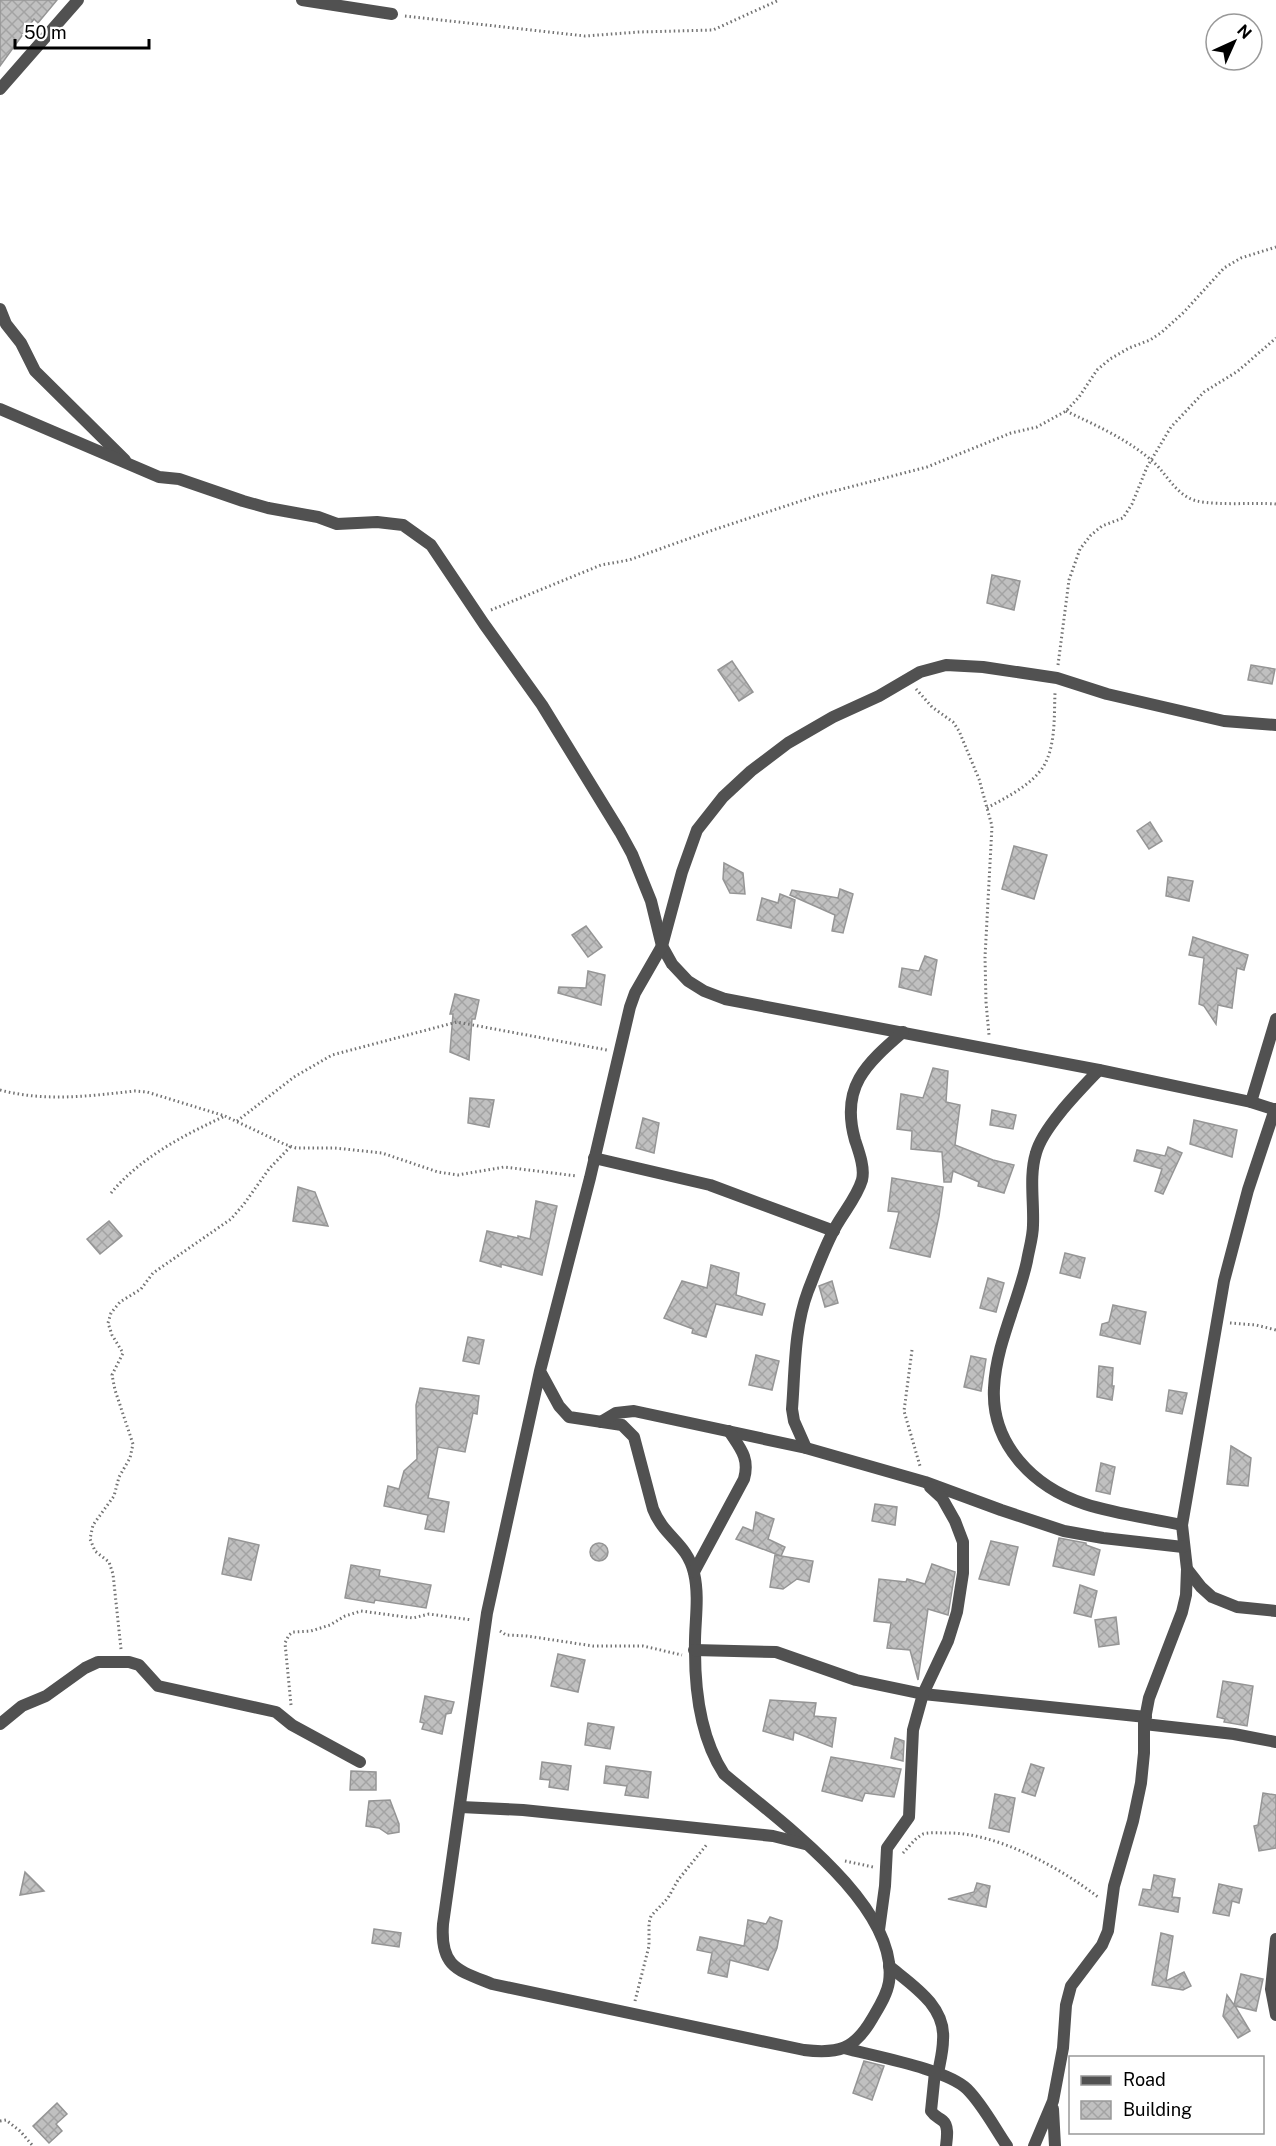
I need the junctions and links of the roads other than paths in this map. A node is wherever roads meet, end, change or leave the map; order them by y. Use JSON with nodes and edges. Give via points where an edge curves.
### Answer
{"nodes":[{"id":1,"x":78,"y":0,"type":"edge"},
{"id":2,"x":302,"y":0,"type":"edge"},
{"id":3,"x":392,"y":14,"type":"road end"},
{"id":4,"x":0,"y":89,"type":"edge"},
{"id":5,"x":0,"y":309,"type":"edge"},
{"id":6,"x":0,"y":409,"type":"edge"},
{"id":7,"x":130,"y":465,"type":"junction"},
{"id":8,"x":1276,"y":725,"type":"edge"},
{"id":9,"x":662,"y":946,"type":"junction"},
{"id":10,"x":1276,"y":1019,"type":"edge"},
{"id":11,"x":903,"y":1032,"type":"junction"},
{"id":12,"x":1099,"y":1070,"type":"junction"},
{"id":13,"x":1251,"y":1102,"type":"junction"},
{"id":14,"x":1276,"y":1110,"type":"edge"},
{"id":15,"x":594,"y":1158,"type":"junction"},
{"id":16,"x":834,"y":1231,"type":"junction"},
{"id":17,"x":540,"y":1371,"type":"junction"},
{"id":18,"x":601,"y":1422,"type":"junction"},
{"id":19,"x":729,"y":1431,"type":"junction"},
{"id":20,"x":806,"y":1448,"type":"junction"},
{"id":21,"x":925,"y":1482,"type":"junction"},
{"id":22,"x":1182,"y":1525,"type":"junction"},
{"id":23,"x":1183,"y":1547,"type":"junction"},
{"id":24,"x":1187,"y":1569,"type":"junction"},
{"id":25,"x":694,"y":1572,"type":"junction"},
{"id":26,"x":1276,"y":1611,"type":"edge"},
{"id":27,"x":695,"y":1654,"type":"junction"},
{"id":28,"x":923,"y":1694,"type":"junction"},
{"id":29,"x":1145,"y":1720,"type":"junction"},
{"id":30,"x":0,"y":1724,"type":"edge"},
{"id":31,"x":1276,"y":1742,"type":"edge"},
{"id":32,"x":360,"y":1762,"type":"dead end"},
{"id":33,"x":460,"y":1807,"type":"junction"},
{"id":34,"x":808,"y":1845,"type":"junction"},
{"id":35,"x":879,"y":1930,"type":"junction"},
{"id":36,"x":1276,"y":1939,"type":"edge"},
{"id":37,"x":889,"y":1966,"type":"junction"},
{"id":38,"x":1276,"y":2015,"type":"edge"},
{"id":39,"x":844,"y":2048,"type":"junction"},
{"id":40,"x":937,"y":2072,"type":"junction"},
{"id":41,"x":1053,"y":2102,"type":"junction"},
{"id":42,"x":946,"y":2146,"type":"edge"},
{"id":43,"x":1007,"y":2146,"type":"edge"},
{"id":44,"x":1034,"y":2146,"type":"edge"},
{"id":45,"x":1055,"y":2146,"type":"edge"}],
"edges":[{"from":1,"to":4,"type":"street"},
{"from":2,"to":3,"type":"street"},
{"from":5,"to":7,"type":"street","via":[[35,371]]},
{"from":6,"to":7,"type":"street"},
{"from":7,"to":9,"type":"street","via":[[243,501],[337,524],[403,525],[431,545],[542,705],[620,832],[651,901]]},
{"from":8,"to":9,"type":"street","via":[[1224,721],[1107,694],[1057,678],[946,665],[920,672],[788,743],[723,797],[697,830]]},
{"from":9,"to":11,"type":"street","via":[[688,981],[725,999]]},
{"from":9,"to":15,"type":"street","via":[[635,993]]},
{"from":10,"to":13,"type":"street"},
{"from":11,"to":12,"type":"street"},
{"from":11,"to":16,"type":"street","via":[[869,1064],[850,1099],[850,1123],[863,1171],[862,1181]]},
{"from":12,"to":13,"type":"street"},
{"from":12,"to":22,"type":"street","via":[[1074,1096],[1036,1150],[1033,1227],[994,1386],[998,1426],[1007,1447],[1026,1468],[1060,1494],[1084,1504]]},
{"from":13,"to":14,"type":"street"},
{"from":14,"to":22,"type":"street","via":[[1248,1190],[1227,1270]]},
{"from":15,"to":16,"type":"street","via":[[710,1185]]},
{"from":15,"to":17,"type":"street"},
{"from":16,"to":20,"type":"street","via":[[807,1292],[799,1330],[792,1409]]},
{"from":17,"to":18,"type":"street","via":[[565,1414]]},
{"from":17,"to":33,"type":"street","via":[[486,1622]]},
{"from":18,"to":19,"type":"street","via":[[628,1410]]},
{"from":18,"to":25,"type":"street","via":[[622,1425],[634,1437],[657,1521],[684,1550]]},
{"from":19,"to":20,"type":"street"},
{"from":19,"to":25,"type":"street","via":[[742,1451],[747,1469]]},
{"from":20,"to":21,"type":"street"},
{"from":21,"to":23,"type":"street","via":[[1064,1531]]},
{"from":21,"to":28,"type":"street","via":[[942,1498],[956,1521],[963,1542],[963,1573],[948,1641]]},
{"from":22,"to":23,"type":"street"},
{"from":23,"to":24,"type":"street"},
{"from":24,"to":26,"type":"street","via":[[1212,1597],[1238,1607]]},
{"from":24,"to":29,"type":"street","via":[[1182,1612],[1149,1698]]},
{"from":25,"to":27,"type":"street"},
{"from":27,"to":28,"type":"street","via":[[776,1652],[856,1680]]},
{"from":27,"to":34,"type":"street","via":[[700,1708],[719,1767]]},
{"from":28,"to":29,"type":"street"},
{"from":28,"to":35,"type":"street","via":[[913,1730],[909,1817],[888,1844]]},
{"from":29,"to":31,"type":"street"},
{"from":29,"to":41,"type":"street","via":[[1141,1783],[1114,1886],[1108,1931],[1071,1986]]},
{"from":30,"to":32,"type":"street","via":[[85,1668],[98,1662],[122,1662],[139,1665],[158,1686],[276,1712]]},
{"from":33,"to":34,"type":"street","via":[[719,1830],[773,1836]]},
{"from":33,"to":39,"type":"street","via":[[442,1941],[445,1953],[459,1971],[492,1984],[804,2050],[829,2053]]},
{"from":34,"to":35,"type":"street","via":[[837,1872]]},
{"from":35,"to":37,"type":"street"},
{"from":36,"to":38,"type":"street","via":[[1271,1989]]},
{"from":37,"to":39,"type":"street","via":[[883,2000],[866,2029]]},
{"from":37,"to":40,"type":"street","via":[[937,2011],[944,2037]]},
{"from":39,"to":40,"type":"street"},
{"from":40,"to":42,"type":"street","via":[[932,2111],[947,2126]]},
{"from":40,"to":43,"type":"street","via":[[966,2088]]},
{"from":41,"to":44,"type":"street"},
{"from":41,"to":45,"type":"street"}]}
